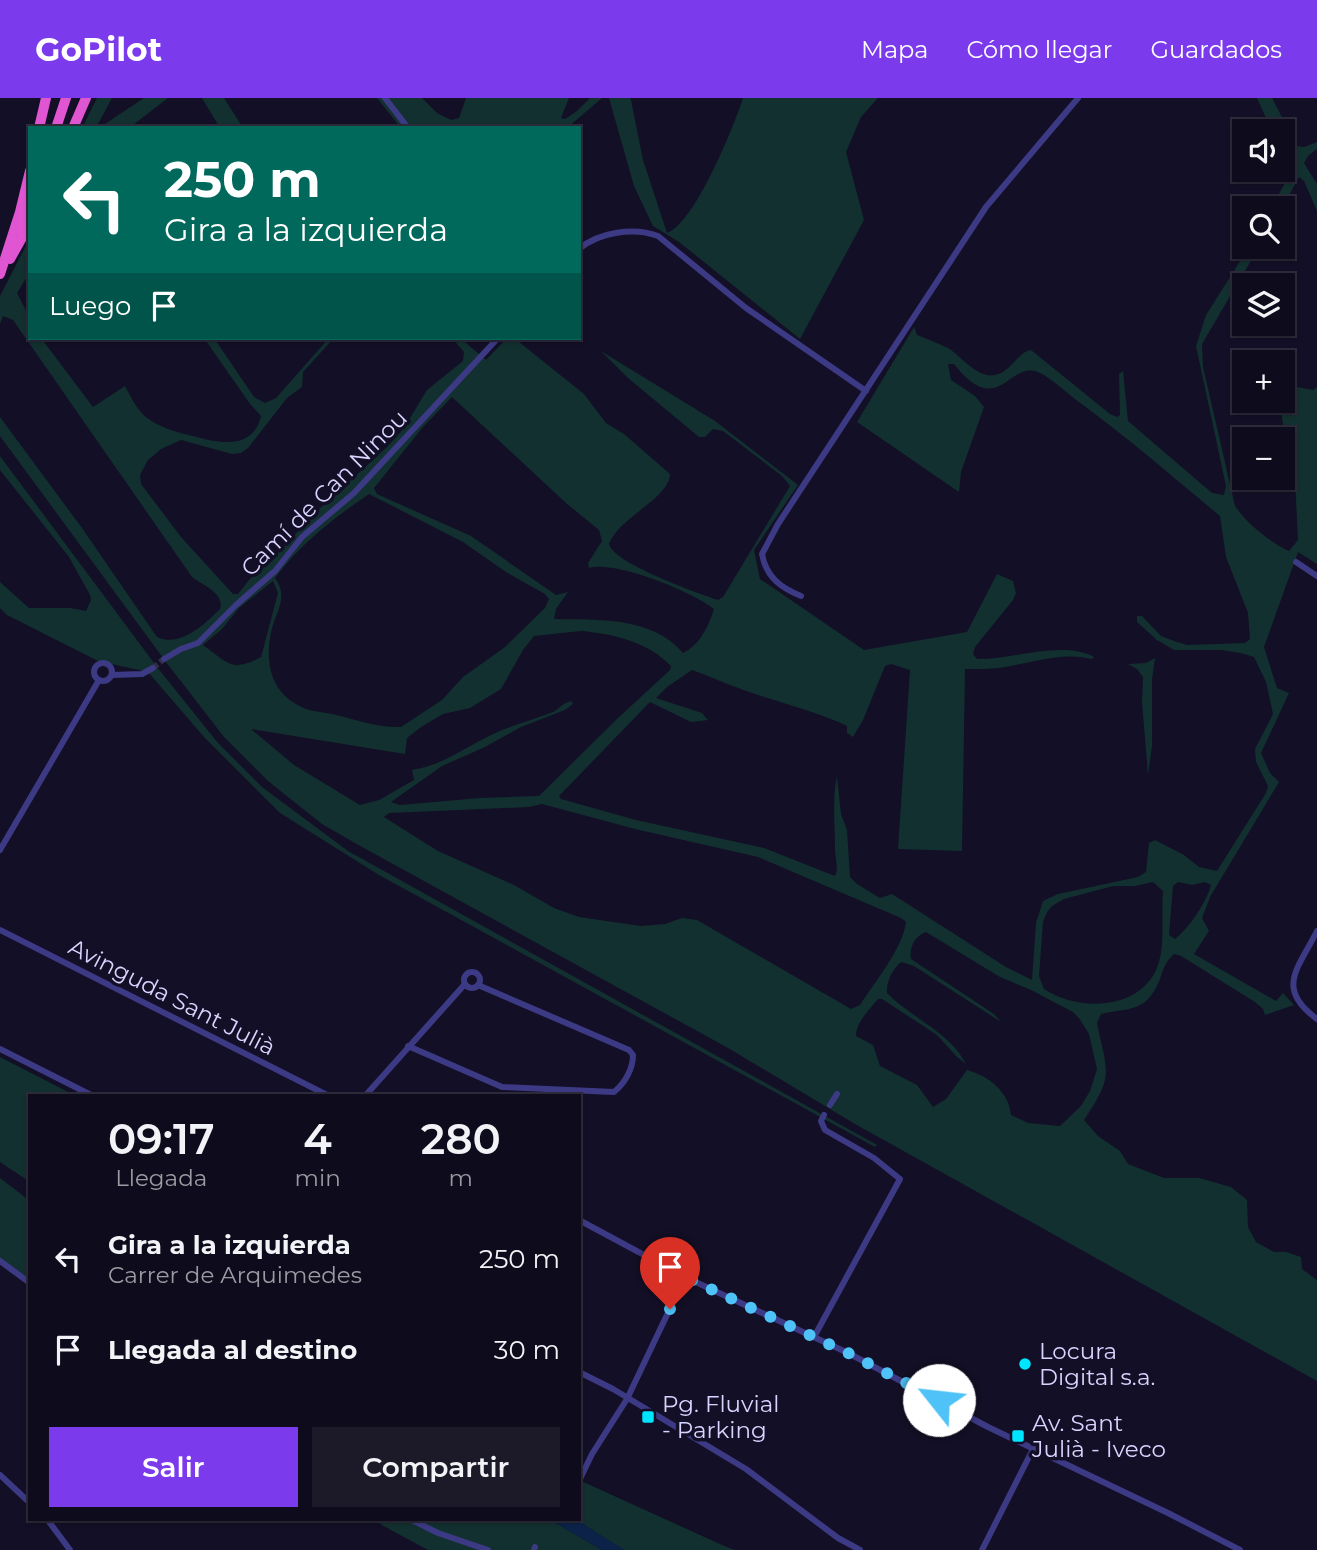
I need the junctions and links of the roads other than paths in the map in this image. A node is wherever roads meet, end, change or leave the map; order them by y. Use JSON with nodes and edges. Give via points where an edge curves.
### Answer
{"nodes":[{"id":1,"x":46,"y":98,"type":"edge"},
{"id":2,"x":66,"y":98,"type":"edge"},
{"id":3,"x":86,"y":98,"type":"edge"},
{"id":4,"x":385,"y":98,"type":"edge"},
{"id":5,"x":1078,"y":98,"type":"edge"},
{"id":6,"x":39,"y":126,"type":"edge"},
{"id":7,"x":57,"y":126,"type":"edge"},
{"id":8,"x":74,"y":126,"type":"edge"},
{"id":9,"x":406,"y":126,"type":"edge"},
{"id":10,"x":28,"y":179,"type":"edge"},
{"id":11,"x":28,"y":213,"type":"edge"},
{"id":12,"x":28,"y":226,"type":"edge"},
{"id":13,"x":581,"y":245,"type":"edge"},
{"id":14,"x":0,"y":275,"type":"edge"},
{"id":15,"x":496,"y":340,"type":"edge"},
{"id":16,"x":866,"y":391,"type":"junction"},
{"id":17,"x":1296,"y":562,"type":"dead end"},
{"id":18,"x":1317,"y":576,"type":"edge"},
{"id":19,"x":802,"y":596,"type":"dead end"},
{"id":20,"x":164,"y":659,"type":"tunnel mouth"},
{"id":21,"x":153,"y":668,"type":"tunnel mouth"},
{"id":22,"x":111,"y":674,"type":"junction"},
{"id":23,"x":99,"y":680,"type":"junction"},
{"id":24,"x":0,"y":850,"type":"edge"},
{"id":25,"x":0,"y":930,"type":"edge"},
{"id":26,"x":1317,"y":931,"type":"edge"},
{"id":27,"x":465,"y":984,"type":"junction"},
{"id":28,"x":478,"y":985,"type":"junction"},
{"id":29,"x":1317,"y":1019,"type":"edge"},
{"id":30,"x":408,"y":1046,"type":"junction"},
{"id":31,"x":0,"y":1049,"type":"edge"},
{"id":32,"x":89,"y":1094,"type":"edge"},
{"id":33,"x":325,"y":1094,"type":"edge"},
{"id":34,"x":367,"y":1094,"type":"edge"},
{"id":35,"x":837,"y":1094,"type":"dead end"},
{"id":36,"x":830,"y":1105,"type":"dead end"},
{"id":37,"x":824,"y":1115,"type":"dead end"},
{"id":38,"x":581,"y":1221,"type":"edge"},
{"id":39,"x":0,"y":1261,"type":"edge"},
{"id":40,"x":685,"y":1277,"type":"junction"},
{"id":41,"x":28,"y":1282,"type":"edge"},
{"id":42,"x":814,"y":1337,"type":"junction"},
{"id":43,"x":581,"y":1373,"type":"edge"},
{"id":44,"x":627,"y":1399,"type":"junction"},
{"id":45,"x":1033,"y":1449,"type":"junction"},
{"id":46,"x":0,"y":1475,"type":"edge"},
{"id":47,"x":581,"y":1477,"type":"edge"},
{"id":48,"x":28,"y":1501,"type":"edge"},
{"id":49,"x":48,"y":1521,"type":"edge"},
{"id":50,"x":414,"y":1521,"type":"edge"},
{"id":51,"x":70,"y":1550,"type":"edge"},
{"id":52,"x":488,"y":1550,"type":"edge"},
{"id":53,"x":860,"y":1550,"type":"edge"},
{"id":54,"x":982,"y":1550,"type":"edge"},
{"id":55,"x":1240,"y":1550,"type":"edge"}],
"edges":[{"from":1,"to":6,"type":"highway"},
{"from":2,"to":7,"type":"highway"},
{"from":3,"to":8,"type":"highway"},
{"from":4,"to":9,"type":"street"},
{"from":5,"to":16,"type":"street","via":[[986,206]]},
{"from":10,"to":14,"type":"highway"},
{"from":11,"to":14,"type":"highway"},
{"from":12,"to":14,"type":"highway"},
{"from":13,"to":16,"type":"street","via":[[612,234],[658,236],[746,308]]},
{"from":15,"to":20,"type":"street","name":"Camí de Can Ninou","via":[[354,492],[302,537],[275,571],[198,643]]},
{"from":16,"to":19,"type":"street","via":[[762,554],[765,570],[785,589]]},
{"from":17,"to":18,"type":"street"},
{"from":21,"to":22,"type":"street","via":[[142,674]]},
{"from":22,"to":23,"type":"street","via":[[107,680]]},
{"from":22,"to":23,"type":"street","via":[[108,664],[99,664],[94,673]]},
{"from":23,"to":24,"type":"street"},
{"from":25,"to":33,"type":"street","name":"Avinguda Sant Julià"},
{"from":26,"to":29,"type":"street","via":[[1293,984],[1296,1000]]},
{"from":27,"to":28,"type":"street"},
{"from":27,"to":28,"type":"street","via":[[465,976],[472,972],[479,977]]},
{"from":27,"to":30,"type":"street"},
{"from":28,"to":30,"type":"street","via":[[629,1050],[633,1062],[625,1080],[614,1092],[502,1087]]},
{"from":30,"to":34,"type":"street"},
{"from":31,"to":32,"type":"street"},
{"from":35,"to":36,"type":"street"},
{"from":37,"to":42,"type":"street","via":[[825,1130],[900,1179]]},
{"from":38,"to":40,"type":"street"},
{"from":39,"to":41,"type":"street"},
{"from":40,"to":42,"type":"street"},
{"from":40,"to":44,"type":"street"},
{"from":42,"to":45,"type":"street"},
{"from":43,"to":44,"type":"street"},
{"from":44,"to":47,"type":"street"},
{"from":44,"to":53,"type":"street","via":[[746,1469]]},
{"from":45,"to":54,"type":"street"},
{"from":45,"to":55,"type":"street"},
{"from":46,"to":48,"type":"street"},
{"from":49,"to":51,"type":"street"},
{"from":50,"to":52,"type":"street"}]}
